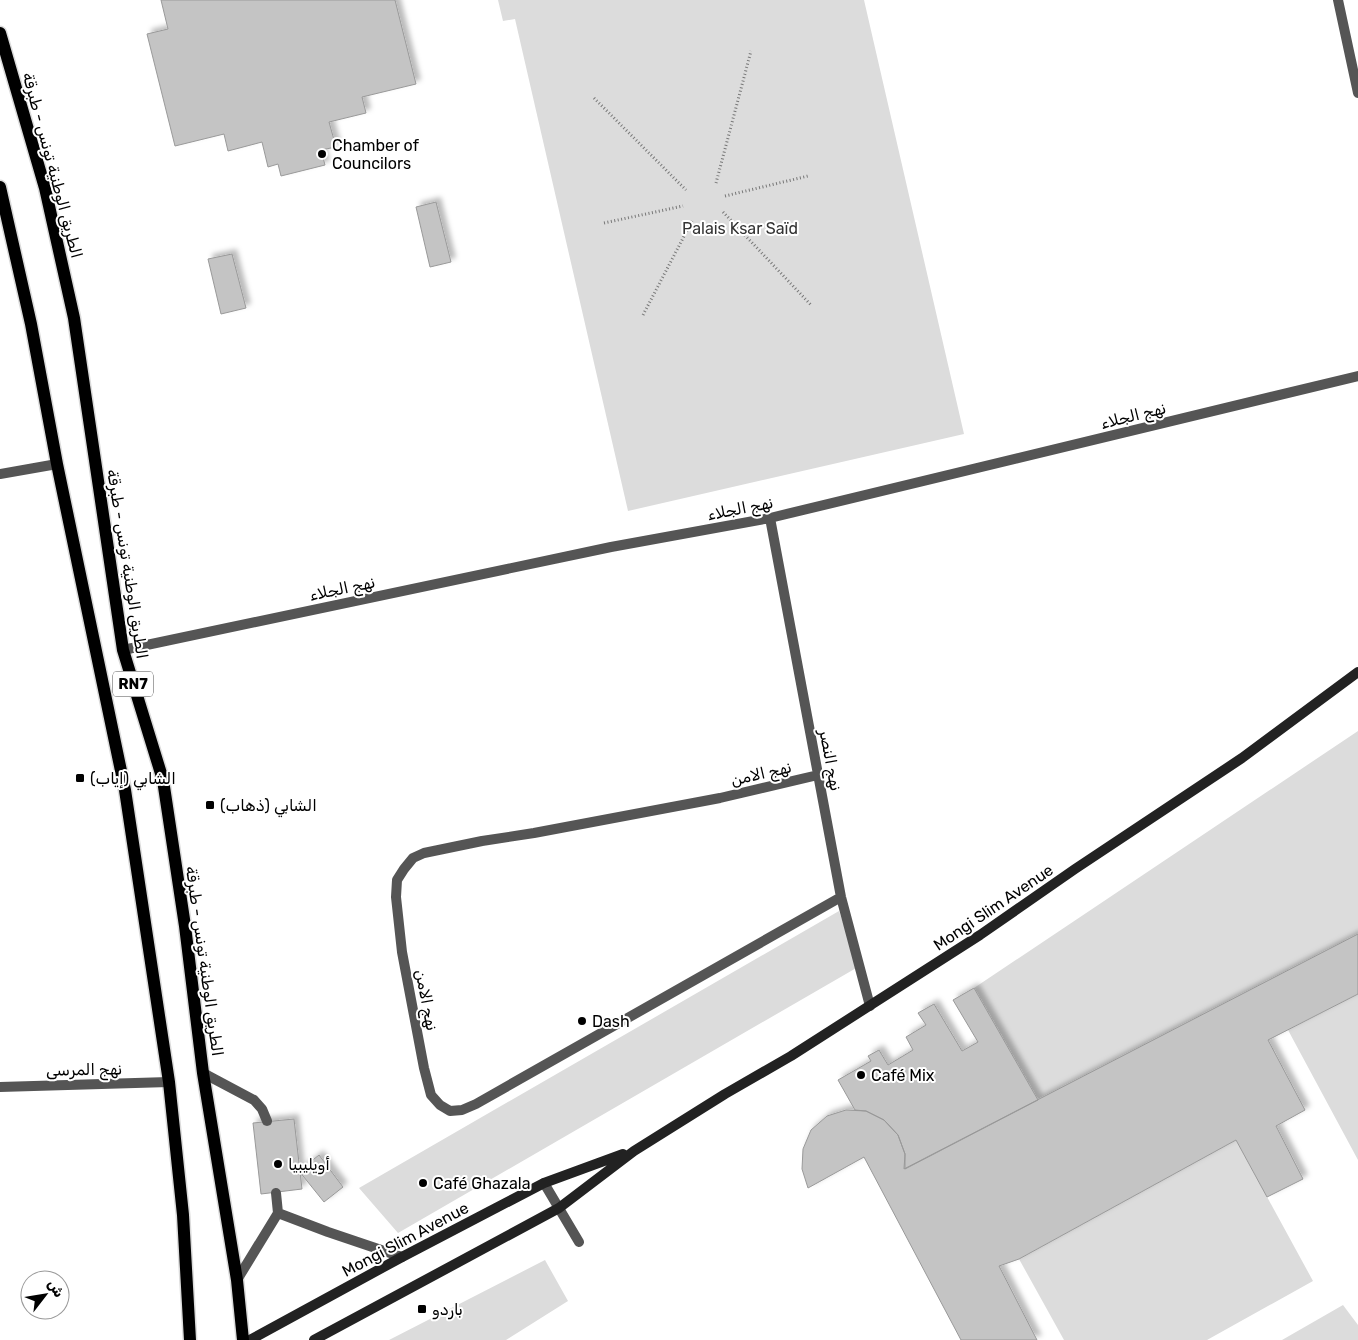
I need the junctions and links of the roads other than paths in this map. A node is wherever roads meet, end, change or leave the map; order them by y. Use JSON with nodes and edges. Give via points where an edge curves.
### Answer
{"nodes":[{"id":1,"x":1338,"y":0,"type":"edge"},
{"id":2,"x":0,"y":33,"type":"edge"},
{"id":3,"x":1358,"y":93,"type":"edge"},
{"id":4,"x":0,"y":187,"type":"edge"},
{"id":5,"x":1358,"y":376,"type":"edge"},
{"id":6,"x":57,"y":464,"type":"junction"},
{"id":7,"x":0,"y":474,"type":"edge"},
{"id":8,"x":770,"y":518,"type":"junction"},
{"id":9,"x":123,"y":650,"type":"junction"},
{"id":10,"x":1358,"y":672,"type":"edge"},
{"id":11,"x":818,"y":775,"type":"junction"},
{"id":12,"x":841,"y":897,"type":"junction"},
{"id":13,"x":870,"y":1006,"type":"junction"},
{"id":14,"x":203,"y":1073,"type":"junction"},
{"id":15,"x":169,"y":1082,"type":"junction"},
{"id":16,"x":0,"y":1086,"type":"edge"},
{"id":17,"x":267,"y":1122,"type":"dead end"},
{"id":18,"x":634,"y":1150,"type":"junction"},
{"id":19,"x":544,"y":1183,"type":"junction"},
{"id":20,"x":276,"y":1192,"type":"dead end"},
{"id":21,"x":559,"y":1208,"type":"junction"},
{"id":22,"x":278,"y":1213,"type":"junction"},
{"id":23,"x":579,"y":1242,"type":"dead end"},
{"id":24,"x":402,"y":1257,"type":"junction"},
{"id":25,"x":237,"y":1280,"type":"junction"},
{"id":26,"x":190,"y":1340,"type":"edge"},
{"id":27,"x":242,"y":1340,"type":"edge"},
{"id":28,"x":250,"y":1340,"type":"edge"},
{"id":29,"x":314,"y":1340,"type":"edge"}],
"edges":[{"from":1,"to":3,"type":"street"},
{"from":2,"to":9,"type":"main road","name":"الطريق الوطنية تونس - طبرقة","number":"RN7","via":[[45,188],[74,318]]},
{"from":4,"to":6,"type":"main road","number":"RN7","via":[[31,324]]},
{"from":5,"to":8,"type":"street","name":"نهج الجلاء"},
{"from":6,"to":7,"type":"street"},
{"from":6,"to":15,"type":"main road","number":"RN7","via":[[125,790]]},
{"from":8,"to":9,"type":"street","name":"نهج الجلاء","via":[[611,547]]},
{"from":8,"to":11,"type":"street","name":"نهج النصر"},
{"from":9,"to":14,"type":"main road","name":"الطريق الوطنية تونس - طبرقة","number":"RN7","via":[[163,780]]},
{"from":10,"to":13,"type":"main road","name":"Mongi Slim Avenue","via":[[1242,758]]},
{"from":11,"to":12,"type":"street","name":"نهج النصر"},
{"from":11,"to":12,"type":"street","name":"نهج الامن","via":[[720,798],[482,841],[413,858],[397,880],[396,897],[402,952],[431,1095],[450,1111],[476,1104]]},
{"from":12,"to":13,"type":"street","name":"نهج النصر"},
{"from":13,"to":18,"type":"main road","name":"Mongi Slim Avenue"},
{"from":14,"to":17,"type":"street","via":[[254,1100]]},
{"from":14,"to":25,"type":"main road","name":"الطريق الوطنية تونس - طبرقة","number":"RN7"},
{"from":15,"to":16,"type":"street","name":"نهج المرسى"},
{"from":15,"to":26,"type":"main road","number":"RN7","via":[[183,1215]]},
{"from":18,"to":19,"type":"main road","name":"Mongi Slim Avenue"},
{"from":18,"to":21,"type":"main road","name":"Mongi Slim Avenue"},
{"from":19,"to":21,"type":"street"},
{"from":19,"to":24,"type":"main road","name":"Mongi Slim Avenue"},
{"from":20,"to":22,"type":"street"},
{"from":21,"to":23,"type":"street"},
{"from":21,"to":29,"type":"main road","name":"Mongi Slim Avenue"},
{"from":22,"to":24,"type":"street"},
{"from":22,"to":25,"type":"street"},
{"from":24,"to":28,"type":"main road","name":"Mongi Slim Avenue"},
{"from":25,"to":27,"type":"main road","name":"الطريق الوطنية تونس - طبرقة","number":"RN7"}]}
